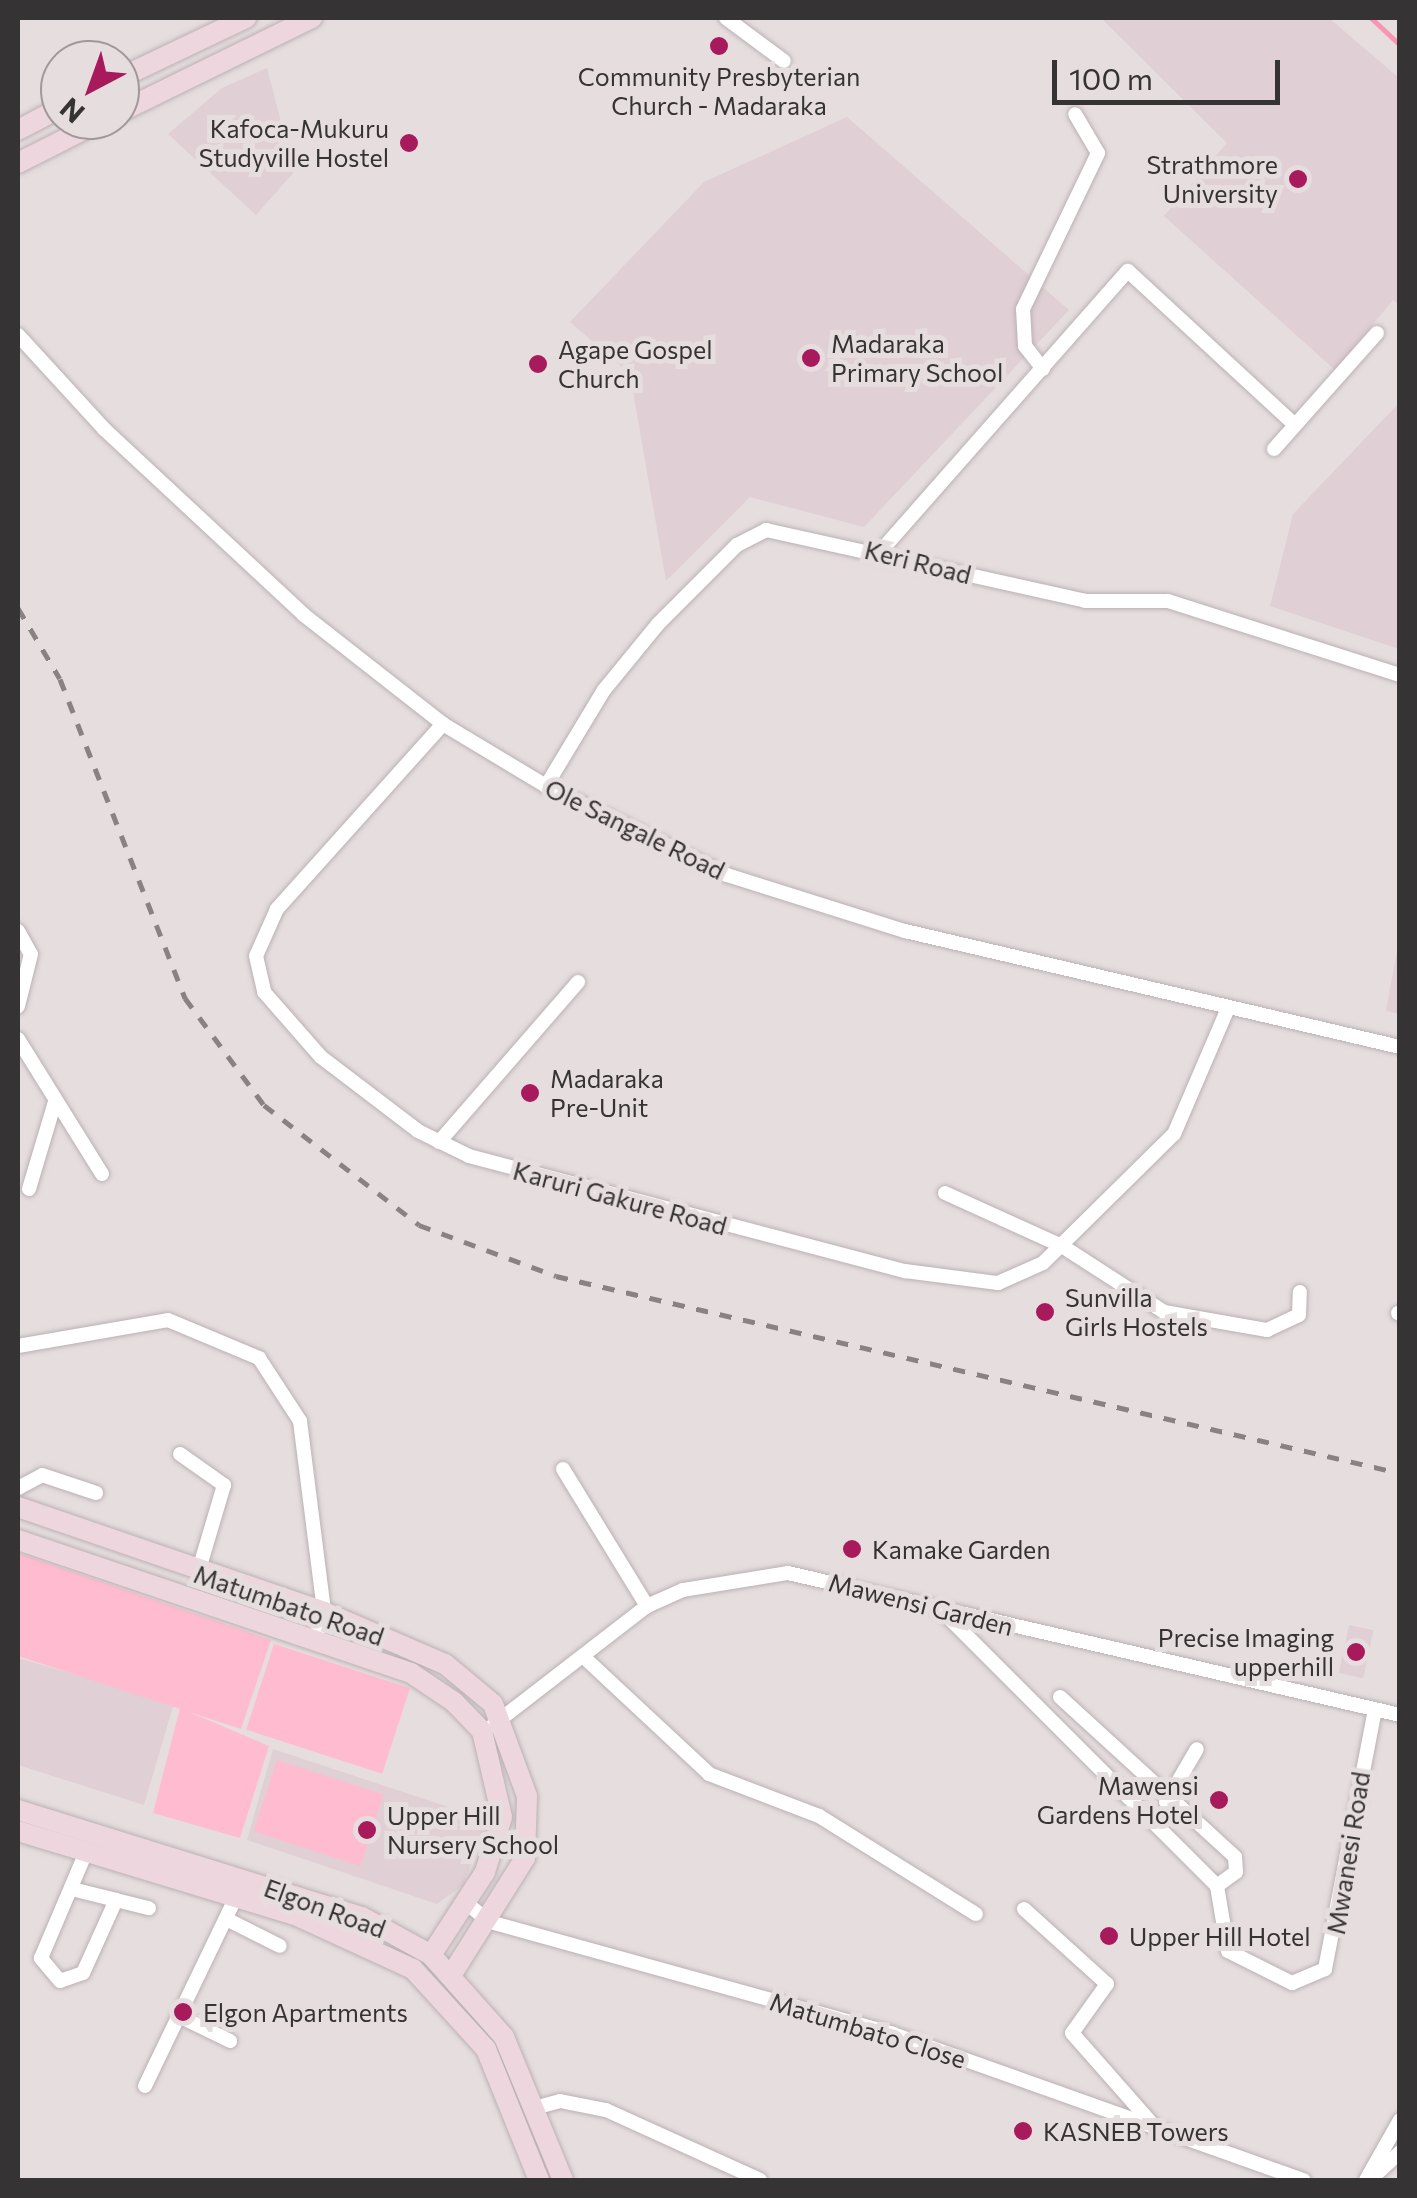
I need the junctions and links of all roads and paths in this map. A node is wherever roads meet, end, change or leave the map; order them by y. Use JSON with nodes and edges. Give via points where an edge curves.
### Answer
{"nodes":[{"id":1,"x":246,"y":18,"type":"edge"},
{"id":2,"x":312,"y":18,"type":"edge"},
{"id":3,"x":726,"y":18,"type":"edge"},
{"id":4,"x":784,"y":61,"type":"dead end"},
{"id":5,"x":140,"y":68,"type":"edge"},
{"id":6,"x":140,"y":102,"type":"edge"},
{"id":7,"x":1075,"y":114,"type":"dead end"},
{"id":8,"x":63,"y":140,"type":"edge"},
{"id":9,"x":18,"y":163,"type":"edge"},
{"id":10,"x":1377,"y":332,"type":"dead end"},
{"id":11,"x":18,"y":335,"type":"edge"},
{"id":12,"x":1043,"y":369,"type":"junction"},
{"id":13,"x":1295,"y":425,"type":"junction"},
{"id":14,"x":1274,"y":449,"type":"dead end"},
{"id":15,"x":878,"y":553,"type":"junction"},
{"id":16,"x":1400,"y":675,"type":"edge"},
{"id":17,"x":443,"y":724,"type":"junction"},
{"id":18,"x":546,"y":786,"type":"junction"},
{"id":19,"x":18,"y":931,"type":"edge"},
{"id":20,"x":578,"y":982,"type":"dead end"},
{"id":21,"x":18,"y":1006,"type":"edge"},
{"id":22,"x":1228,"y":1008,"type":"junction"},
{"id":23,"x":18,"y":1038,"type":"edge"},
{"id":24,"x":1400,"y":1047,"type":"edge"},
{"id":25,"x":55,"y":1102,"type":"junction"},
{"id":26,"x":438,"y":1142,"type":"junction"},
{"id":27,"x":102,"y":1174,"type":"dead end"},
{"id":28,"x":29,"y":1189,"type":"dead end"},
{"id":29,"x":945,"y":1193,"type":"dead end"},
{"id":30,"x":1062,"y":1246,"type":"junction"},
{"id":31,"x":1300,"y":1292,"type":"dead end"},
{"id":32,"x":18,"y":1346,"type":"edge"},
{"id":33,"x":180,"y":1454,"type":"dead end"},
{"id":34,"x":562,"y":1469,"type":"dead end"},
{"id":35,"x":18,"y":1488,"type":"edge"},
{"id":36,"x":96,"y":1492,"type":"dead end"},
{"id":37,"x":18,"y":1508,"type":"edge"},
{"id":38,"x":77,"y":1528,"type":"junction"},
{"id":39,"x":18,"y":1540,"type":"edge"},
{"id":40,"x":66,"y":1556,"type":"junction"},
{"id":41,"x":190,"y":1570,"type":"junction"},
{"id":42,"x":175,"y":1594,"type":"junction"},
{"id":43,"x":648,"y":1606,"type":"junction"},
{"id":44,"x":942,"y":1611,"type":"junction"},
{"id":45,"x":324,"y":1612,"type":"junction"},
{"id":46,"x":370,"y":1632,"type":"junction"},
{"id":47,"x":314,"y":1642,"type":"junction"},
{"id":48,"x":363,"y":1658,"type":"junction"},
{"id":49,"x":588,"y":1661,"type":"junction"},
{"id":50,"x":1060,"y":1697,"type":"dead end"},
{"id":51,"x":1375,"y":1710,"type":"junction"},
{"id":52,"x":1400,"y":1716,"type":"edge"},
{"id":53,"x":505,"y":1719,"type":"junction"},
{"id":54,"x":482,"y":1731,"type":"junction"},
{"id":55,"x":1198,"y":1750,"type":"dead end"},
{"id":56,"x":1166,"y":1802,"type":"junction"},
{"id":57,"x":18,"y":1810,"type":"edge"},
{"id":58,"x":18,"y":1831,"type":"edge"},
{"id":59,"x":86,"y":1852,"type":"junction"},
{"id":60,"x":1217,"y":1886,"type":"junction"},
{"id":61,"x":72,"y":1889,"type":"junction"},
{"id":62,"x":236,"y":1898,"type":"junction"},
{"id":63,"x":116,"y":1900,"type":"junction"},
{"id":64,"x":465,"y":1902,"type":"junction"},
{"id":65,"x":149,"y":1908,"type":"dead end"},
{"id":66,"x":1024,"y":1910,"type":"dead end"},
{"id":67,"x":976,"y":1914,"type":"dead end"},
{"id":68,"x":226,"y":1919,"type":"junction"},
{"id":69,"x":490,"y":1922,"type":"junction"},
{"id":70,"x":280,"y":1946,"type":"dead end"},
{"id":71,"x":431,"y":1955,"type":"junction"},
{"id":72,"x":452,"y":1974,"type":"junction"},
{"id":73,"x":179,"y":2016,"type":"junction"},
{"id":74,"x":230,"y":2042,"type":"dead end"},
{"id":75,"x":145,"y":2086,"type":"dead end"},
{"id":76,"x":538,"y":2107,"type":"junction"},
{"id":77,"x":1400,"y":2120,"type":"edge"},
{"id":78,"x":1154,"y":2127,"type":"junction"},
{"id":79,"x":1400,"y":2152,"type":"edge"},
{"id":80,"x":540,"y":2180,"type":"edge"},
{"id":81,"x":563,"y":2180,"type":"edge"},
{"id":82,"x":760,"y":2180,"type":"edge"},
{"id":83,"x":1304,"y":2180,"type":"edge"},
{"id":84,"x":1368,"y":2180,"type":"edge"}],
"edges":[{"from":1,"to":5,"type":"street"},
{"from":2,"to":6,"type":"street"},
{"from":3,"to":4,"type":"street"},
{"from":7,"to":12,"type":"street","via":[[1098,153],[1094,170],[1040,260],[1020,326]]},
{"from":8,"to":9,"type":"street"},
{"from":10,"to":13,"type":"street"},
{"from":11,"to":17,"type":"street","name":"Ole Sangale Road","via":[[104,429],[304,616]]},
{"from":12,"to":13,"type":"street","via":[[1128,270]]},
{"from":12,"to":15,"type":"street"},
{"from":13,"to":14,"type":"street"},
{"from":15,"to":16,"type":"street","name":"Keri Road","via":[[1085,601],[1182,604]]},
{"from":15,"to":18,"type":"street","name":"Keri Road","via":[[766,530],[747,537],[604,690]]},
{"from":17,"to":18,"type":"street","name":"Ole Sangale Road"},
{"from":17,"to":26,"type":"street","name":"Karuri Gakure Road","via":[[277,909],[256,956],[264,992],[321,1057]]},
{"from":18,"to":22,"type":"street","name":"Ole Sangale Road","via":[[727,874],[916,934]]},
{"from":19,"to":21,"type":"street","via":[[31,954]]},
{"from":20,"to":26,"type":"street"},
{"from":22,"to":24,"type":"street","name":"Ole Sangale Road"},
{"from":22,"to":30,"type":"street","name":"Karuri Gakure Road","via":[[1174,1134]]},
{"from":23,"to":25,"type":"street"},
{"from":25,"to":27,"type":"street"},
{"from":25,"to":28,"type":"street"},
{"from":26,"to":30,"type":"street","name":"Karuri Gakure Road","via":[[529,1177],[940,1277],[998,1283]]},
{"from":29,"to":30,"type":"street"},
{"from":30,"to":31,"type":"street","via":[[1131,1298],[1241,1330],[1292,1321]]},
{"from":32,"to":45,"type":"street","via":[[168,1320],[259,1358],[300,1420]]},
{"from":33,"to":41,"type":"street","via":[[224,1485]]},
{"from":34,"to":43,"type":"street"},
{"from":35,"to":36,"type":"street","via":[[42,1475]]},
{"from":37,"to":38,"type":"street","name":"Matumbato Road"},
{"from":38,"to":40,"type":"street"},
{"from":38,"to":41,"type":"street","name":"Matumbato Road"},
{"from":39,"to":40,"type":"street","name":"Matumbato Road"},
{"from":40,"to":42,"type":"street","name":"Matumbato Road"},
{"from":41,"to":42,"type":"street"},
{"from":41,"to":45,"type":"street","name":"Matumbato Road"},
{"from":42,"to":47,"type":"street","name":"Matumbato Road"},
{"from":43,"to":44,"type":"street","name":"Mawensi Garden","via":[[684,1590],[788,1573]]},
{"from":43,"to":49,"type":"street","name":"Mawensi Garden"},
{"from":44,"to":51,"type":"street","name":"Mawensi Garden"},
{"from":44,"to":60,"type":"street"},
{"from":45,"to":46,"type":"street","name":"Matumbato Road"},
{"from":45,"to":47,"type":"street"},
{"from":46,"to":48,"type":"street"},
{"from":46,"to":53,"type":"street","name":"Matumbato Road","via":[[445,1664]]},
{"from":47,"to":48,"type":"street","name":"Matumbato Road"},
{"from":48,"to":54,"type":"street","name":"Matumbato Road","via":[[424,1680]]},
{"from":49,"to":53,"type":"street","name":"Mawensi Garden"},
{"from":49,"to":67,"type":"street","via":[[709,1774],[819,1816]]},
{"from":50,"to":56,"type":"street"},
{"from":51,"to":52,"type":"street","name":"Mawensi Garden"},
{"from":51,"to":60,"type":"street","name":"Mwanesi Road","via":[[1325,1969],[1292,1983],[1228,1951]]},
{"from":53,"to":54,"type":"street","name":"Mawensi Garden"},
{"from":53,"to":69,"type":"street","via":[[527,1796],[525,1858]]},
{"from":54,"to":64,"type":"street","via":[[502,1818],[498,1844]]},
{"from":55,"to":56,"type":"street"},
{"from":56,"to":60,"type":"street","via":[[1235,1858],[1236,1872]]},
{"from":57,"to":71,"type":"street","name":"Elgon Road","via":[[362,1917]]},
{"from":58,"to":59,"type":"street","name":"Elgon Road"},
{"from":59,"to":61,"type":"street"},
{"from":59,"to":62,"type":"street","name":"Elgon Road"},
{"from":61,"to":63,"type":"street"},
{"from":61,"to":63,"type":"street","via":[[41,1958],[60,1981],[83,1973]]},
{"from":62,"to":68,"type":"street"},
{"from":62,"to":80,"type":"street","name":"Elgon Road","via":[[346,1934],[433,1986],[486,2048]]},
{"from":63,"to":65,"type":"street"},
{"from":64,"to":69,"type":"street","name":"Matumbato Close"},
{"from":64,"to":71,"type":"street"},
{"from":66,"to":78,"type":"street","via":[[1108,1984],[1072,2033]]},
{"from":68,"to":70,"type":"street"},
{"from":68,"to":73,"type":"street"},
{"from":69,"to":72,"type":"street"},
{"from":69,"to":78,"type":"street","name":"Matumbato Close","via":[[893,2034]]},
{"from":71,"to":72,"type":"street","name":"Elgon Road"},
{"from":72,"to":76,"type":"street","name":"Elgon Road","via":[[504,2036]]},
{"from":73,"to":74,"type":"street"},
{"from":73,"to":75,"type":"street"},
{"from":76,"to":81,"type":"street","name":"Elgon Road"},
{"from":76,"to":82,"type":"street","via":[[560,2100],[606,2110]]},
{"from":77,"to":84,"type":"street"},
{"from":78,"to":83,"type":"street","name":"Matumbato Close","via":[[1272,2162]]},
{"from":79,"to":84,"type":"street"}]}
